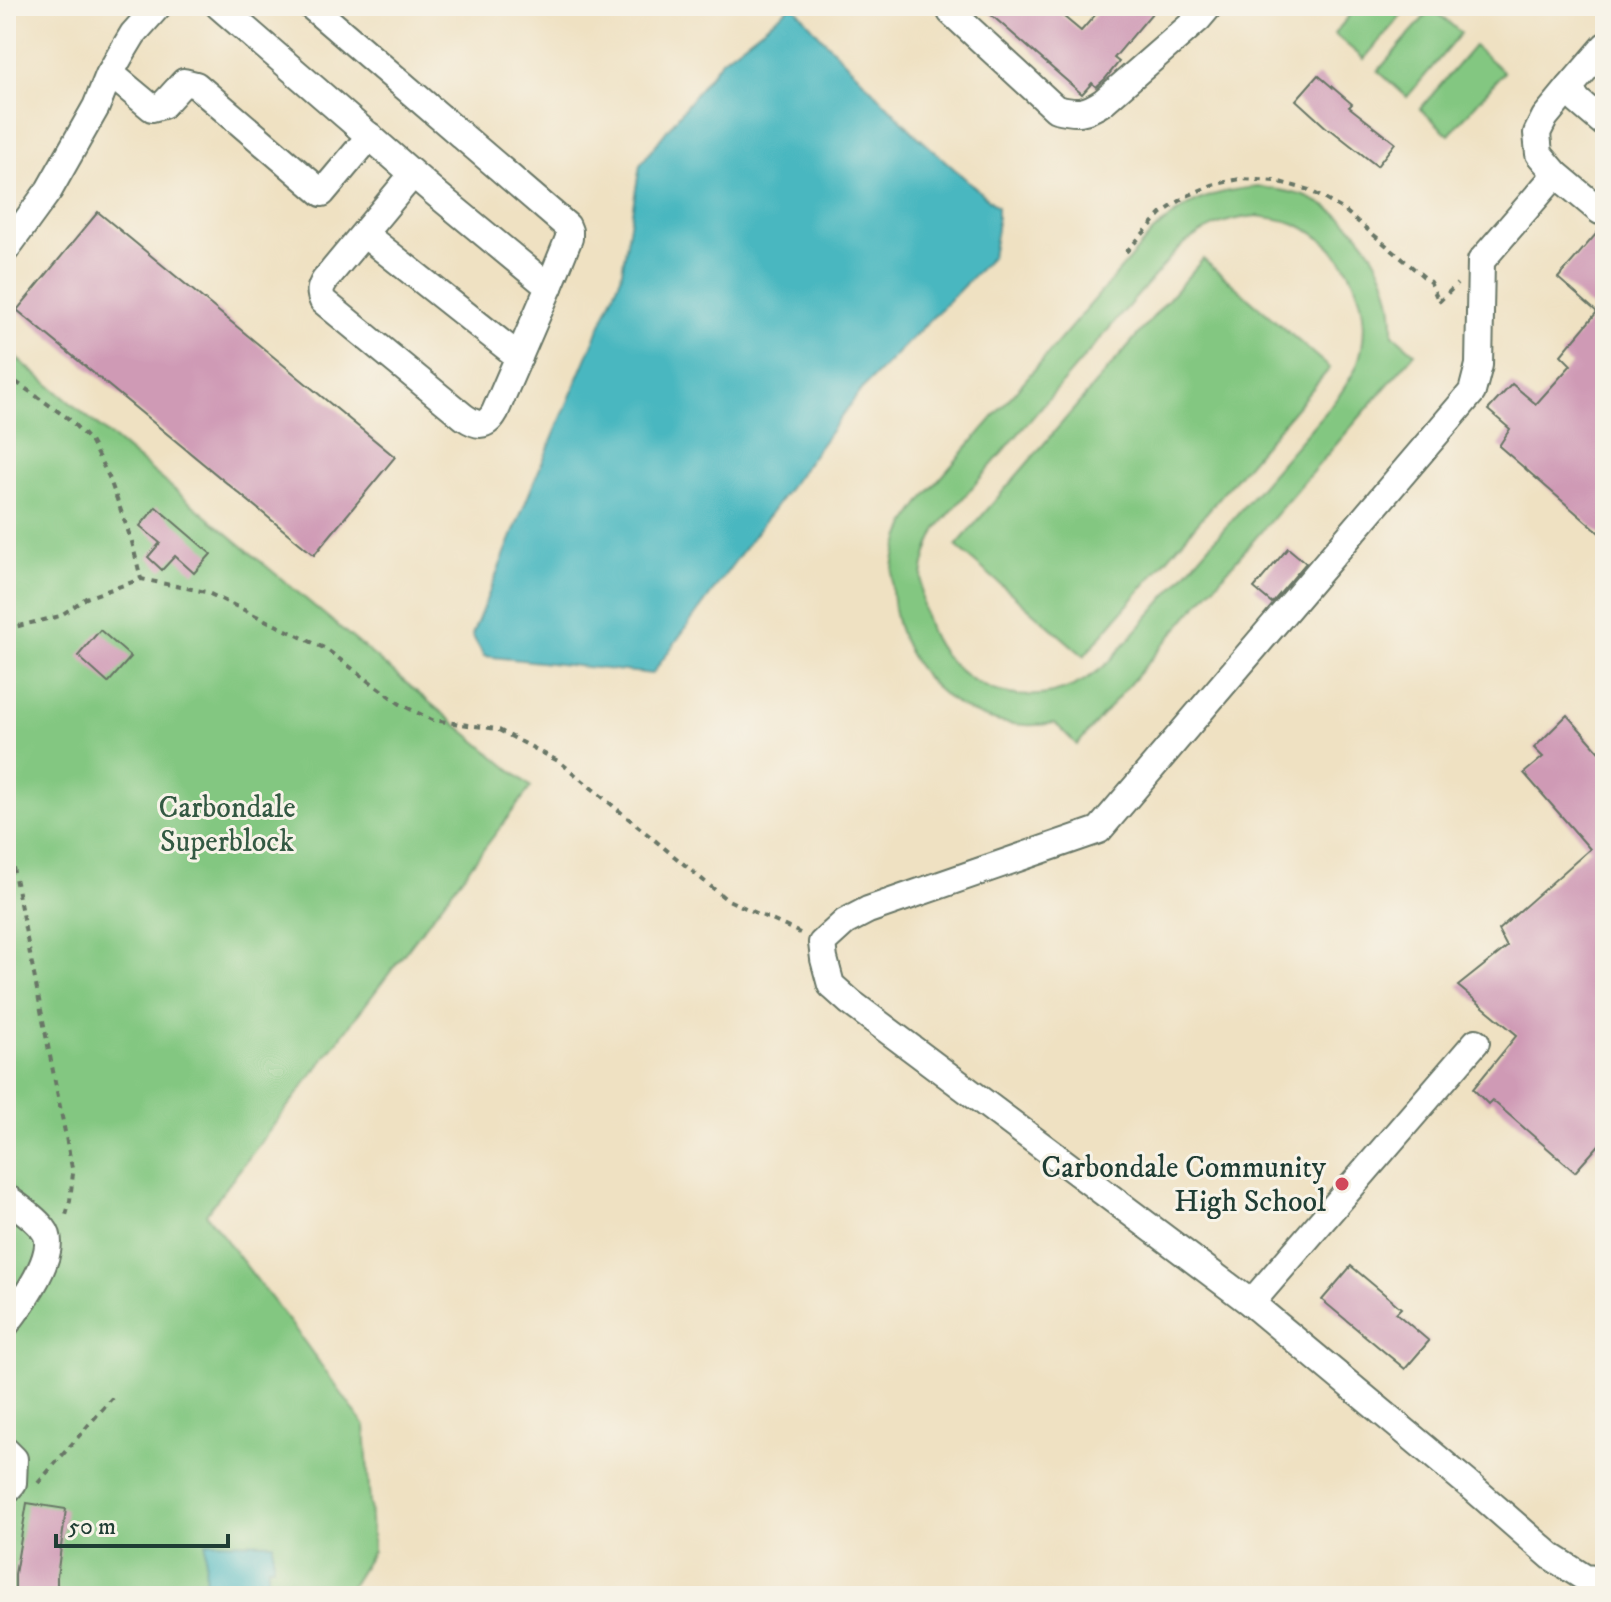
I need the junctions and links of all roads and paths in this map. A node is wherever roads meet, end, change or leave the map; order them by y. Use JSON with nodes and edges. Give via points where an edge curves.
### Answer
{"nodes":[{"id":1,"x":158,"y":6,"type":"edge"},
{"id":2,"x":311,"y":6,"type":"edge"},
{"id":3,"x":1209,"y":6,"type":"edge"},
{"id":4,"x":231,"y":10,"type":"edge"},
{"id":5,"x":951,"y":12,"type":"dead end"},
{"id":6,"x":1605,"y":46,"type":"edge"},
{"id":7,"x":110,"y":73,"type":"junction"},
{"id":8,"x":1569,"y":88,"type":"junction"},
{"id":9,"x":1605,"y":124,"type":"edge"},
{"id":10,"x":370,"y":136,"type":"junction"},
{"id":11,"x":413,"y":174,"type":"junction"},
{"id":12,"x":1556,"y":174,"type":"junction"},
{"id":13,"x":1600,"y":211,"type":"dead end"},
{"id":14,"x":364,"y":234,"type":"junction"},
{"id":15,"x":6,"y":249,"type":"edge"},
{"id":16,"x":1126,"y":252,"type":"dead end"},
{"id":17,"x":549,"y":287,"type":"junction"},
{"id":18,"x":1439,"y":302,"type":"dead end"},
{"id":19,"x":519,"y":357,"type":"junction"},
{"id":20,"x":6,"y":375,"type":"edge"},
{"id":21,"x":141,"y":579,"type":"junction"},
{"id":22,"x":6,"y":629,"type":"edge"},
{"id":23,"x":6,"y":832,"type":"edge"},
{"id":24,"x":822,"y":943,"type":"junction"},
{"id":25,"x":1476,"y":1042,"type":"dead end"},
{"id":26,"x":6,"y":1197,"type":"edge"},
{"id":27,"x":49,"y":1238,"type":"junction"},
{"id":28,"x":1251,"y":1303,"type":"junction"},
{"id":29,"x":6,"y":1324,"type":"edge"},
{"id":30,"x":112,"y":1398,"type":"dead end"},
{"id":31,"x":9,"y":1459,"type":"edge"},
{"id":32,"x":33,"y":1489,"type":"dead end"},
{"id":33,"x":10,"y":1501,"type":"edge"},
{"id":34,"x":8,"y":1523,"type":"edge"},
{"id":35,"x":1605,"y":1580,"type":"edge"},
{"id":36,"x":8,"y":1588,"type":"dead end"}],
"edges":[{"from":1,"to":7,"type":"street","via":[[133,34]]},
{"from":2,"to":17,"type":"street","via":[[567,226],[569,238]]},
{"from":3,"to":5,"type":"street","via":[[1103,102],[1087,112],[1071,113],[1056,109]]},
{"from":4,"to":10,"type":"street"},
{"from":6,"to":8,"type":"street"},
{"from":7,"to":10,"type":"street","via":[[152,108],[163,105],[184,82],[196,85],[322,193]]},
{"from":7,"to":15,"type":"street","via":[[49,190]]},
{"from":8,"to":9,"type":"street"},
{"from":8,"to":12,"type":"street","via":[[1537,133],[1539,154]]},
{"from":10,"to":11,"type":"street"},
{"from":11,"to":14,"type":"street"},
{"from":11,"to":17,"type":"street"},
{"from":12,"to":13,"type":"street"},
{"from":12,"to":24,"type":"street","via":[[1481,261],[1479,365],[1472,392],[1099,830],[868,910]]},
{"from":14,"to":19,"type":"street"},
{"from":14,"to":19,"type":"street","via":[[320,288],[323,301],[473,424],[490,420]]},
{"from":16,"to":18,"type":"path","via":[[1162,213],[1187,196],[1240,179],[1276,181],[1309,190],[1344,210],[1430,282]]},
{"from":17,"to":19,"type":"street"},
{"from":20,"to":21,"type":"path","via":[[69,419],[90,441],[109,477]]},
{"from":21,"to":22,"type":"path","via":[[86,598],[60,616]]},
{"from":21,"to":24,"type":"path","via":[[206,592],[326,649],[400,704],[432,720],[497,729],[560,762],[726,899]]},
{"from":23,"to":27,"type":"path","via":[[73,1173],[65,1219]]},
{"from":24,"to":28,"type":"street","via":[[831,985],[850,1002]]},
{"from":25,"to":28,"type":"street"},
{"from":26,"to":27,"type":"street"},
{"from":27,"to":29,"type":"street","via":[[29,1292]]},
{"from":28,"to":35,"type":"street","via":[[1552,1557],[1585,1578]]},
{"from":30,"to":32,"type":"path"},
{"from":31,"to":33,"type":"street"},
{"from":33,"to":34,"type":"path"},
{"from":34,"to":36,"type":"path"}]}
